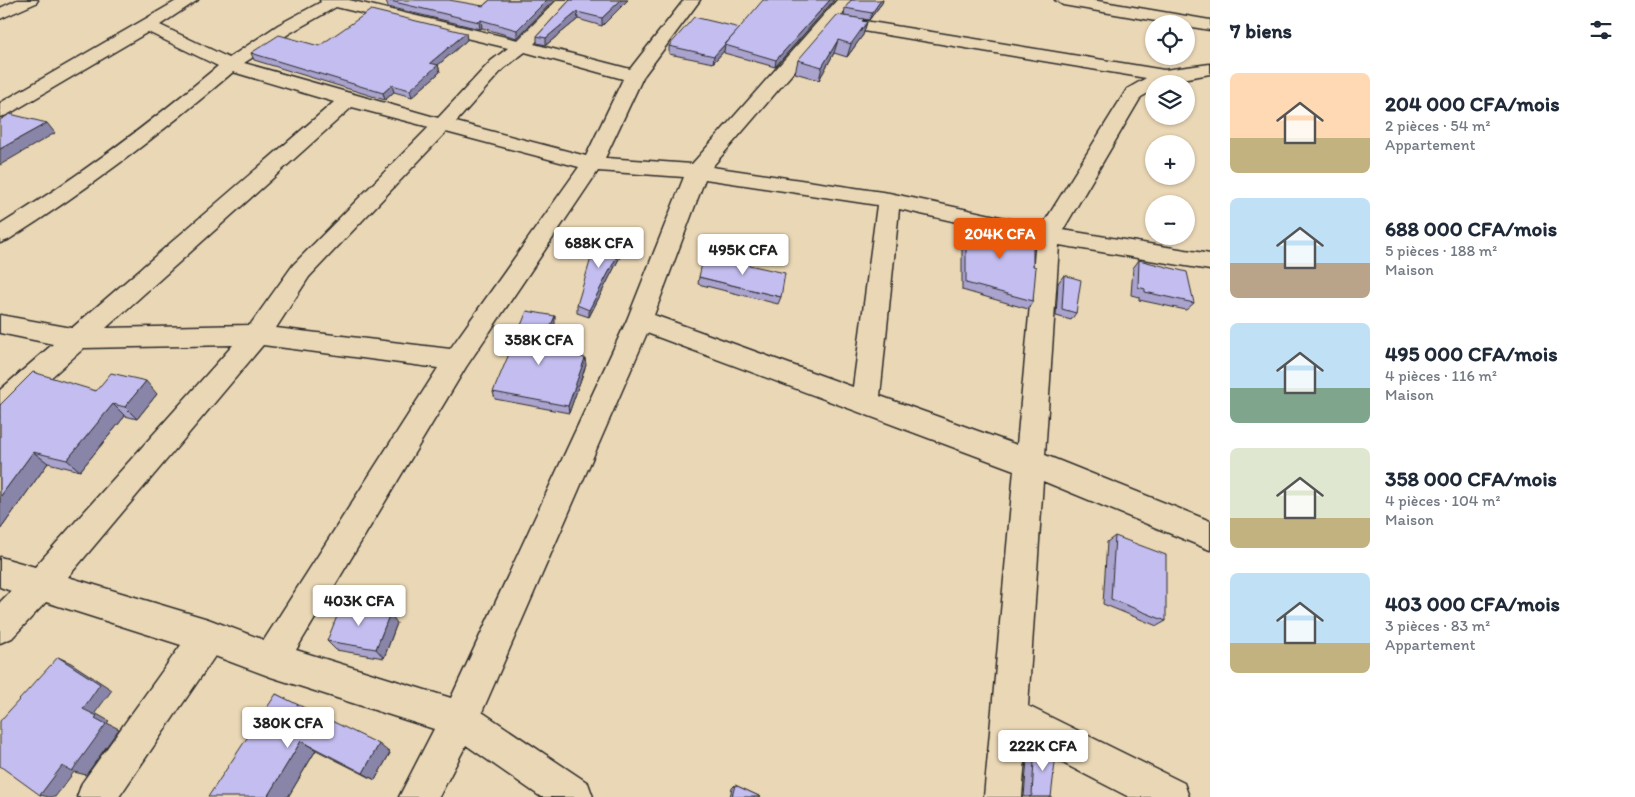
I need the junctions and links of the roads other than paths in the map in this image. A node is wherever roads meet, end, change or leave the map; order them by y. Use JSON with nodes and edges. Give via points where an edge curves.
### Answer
{"nodes":[{"id":1,"x":30,"y":0,"type":"edge"},
{"id":2,"x":190,"y":0,"type":"edge"},
{"id":3,"x":332,"y":0,"type":"edge"},
{"id":4,"x":566,"y":0,"type":"edge"},
{"id":5,"x":692,"y":0,"type":"edge"},
{"id":6,"x":846,"y":0,"type":"edge"},
{"id":7,"x":1062,"y":0,"type":"edge"},
{"id":8,"x":0,"y":14,"type":"edge"},
{"id":9,"x":830,"y":20,"type":"junction"},
{"id":10,"x":147,"y":25,"type":"junction"},
{"id":11,"x":1210,"y":25,"type":"edge"},
{"id":12,"x":522,"y":46,"type":"junction"},
{"id":13,"x":230,"y":65,"type":"junction"},
{"id":14,"x":1210,"y":69,"type":"edge"},
{"id":15,"x":1158,"y":75,"type":"edge"},
{"id":16,"x":1171,"y":75,"type":"edge"},
{"id":17,"x":634,"y":76,"type":"junction"},
{"id":18,"x":1145,"y":86,"type":"edge"},
{"id":19,"x":348,"y":100,"type":"junction"},
{"id":20,"x":0,"y":111,"type":"edge"},
{"id":21,"x":444,"y":123,"type":"junction"},
{"id":22,"x":592,"y":164,"type":"junction"},
{"id":23,"x":697,"y":171,"type":"junction"},
{"id":24,"x":889,"y":200,"type":"junction"},
{"id":25,"x":0,"y":235,"type":"edge"},
{"id":26,"x":1048,"y":235,"type":"junction"},
{"id":27,"x":1210,"y":262,"type":"edge"},
{"id":28,"x":640,"y":320,"type":"junction"},
{"id":29,"x":0,"y":324,"type":"edge"},
{"id":30,"x":257,"y":335,"type":"junction"},
{"id":31,"x":75,"y":338,"type":"junction"},
{"id":32,"x":457,"y":360,"type":"junction"},
{"id":33,"x":865,"y":403,"type":"junction"},
{"id":34,"x":0,"y":406,"type":"edge"},
{"id":35,"x":1031,"y":464,"type":"junction"},
{"id":36,"x":1210,"y":536,"type":"edge"},
{"id":37,"x":0,"y":572,"type":"edge"},
{"id":38,"x":40,"y":585,"type":"junction"},
{"id":39,"x":0,"y":626,"type":"edge"},
{"id":40,"x":208,"y":636,"type":"junction"},
{"id":41,"x":271,"y":660,"type":"junction"},
{"id":42,"x":1009,"y":716,"type":"junction"},
{"id":43,"x":460,"y":719,"type":"junction"},
{"id":44,"x":96,"y":797,"type":"edge"},
{"id":45,"x":418,"y":797,"type":"edge"},
{"id":46,"x":574,"y":797,"type":"edge"},
{"id":47,"x":1003,"y":797,"type":"edge"},
{"id":48,"x":1170,"y":797,"type":"edge"}],
"edges":[{"from":1,"to":8,"type":"street"},
{"from":2,"to":10,"type":"street"},
{"from":3,"to":12,"type":"street"},
{"from":3,"to":13,"type":"street"},
{"from":4,"to":12,"type":"street"},
{"from":5,"to":17,"type":"street"},
{"from":6,"to":9,"type":"street"},
{"from":7,"to":11,"type":"street"},
{"from":9,"to":15,"type":"street"},
{"from":9,"to":23,"type":"street"},
{"from":10,"to":13,"type":"street"},
{"from":10,"to":20,"type":"street"},
{"from":12,"to":17,"type":"street"},
{"from":12,"to":21,"type":"street","via":[[497,64]]},
{"from":13,"to":19,"type":"street"},
{"from":13,"to":25,"type":"street","via":[[182,106],[55,201]]},
{"from":14,"to":16,"type":"street"},
{"from":17,"to":22,"type":"street"},
{"from":18,"to":26,"type":"street","via":[[1134,92]]},
{"from":19,"to":21,"type":"street"},
{"from":19,"to":31,"type":"street"},
{"from":21,"to":22,"type":"street"},
{"from":21,"to":30,"type":"street","via":[[301,271]]},
{"from":22,"to":23,"type":"street"},
{"from":22,"to":32,"type":"street"},
{"from":23,"to":24,"type":"street"},
{"from":23,"to":28,"type":"street"},
{"from":24,"to":26,"type":"street"},
{"from":24,"to":33,"type":"street"},
{"from":26,"to":27,"type":"street"},
{"from":26,"to":35,"type":"street"},
{"from":28,"to":33,"type":"street"},
{"from":28,"to":43,"type":"street"},
{"from":29,"to":31,"type":"street"},
{"from":30,"to":31,"type":"street"},
{"from":30,"to":32,"type":"street"},
{"from":30,"to":38,"type":"street"},
{"from":31,"to":34,"type":"street"},
{"from":32,"to":41,"type":"street"},
{"from":33,"to":35,"type":"street"},
{"from":35,"to":36,"type":"street"},
{"from":35,"to":42,"type":"street"},
{"from":37,"to":38,"type":"street"},
{"from":38,"to":39,"type":"street"},
{"from":38,"to":40,"type":"street"},
{"from":40,"to":41,"type":"street"},
{"from":40,"to":44,"type":"street"},
{"from":41,"to":43,"type":"street"},
{"from":42,"to":47,"type":"street"},
{"from":42,"to":48,"type":"street"},
{"from":43,"to":45,"type":"street"},
{"from":43,"to":46,"type":"street"}]}
